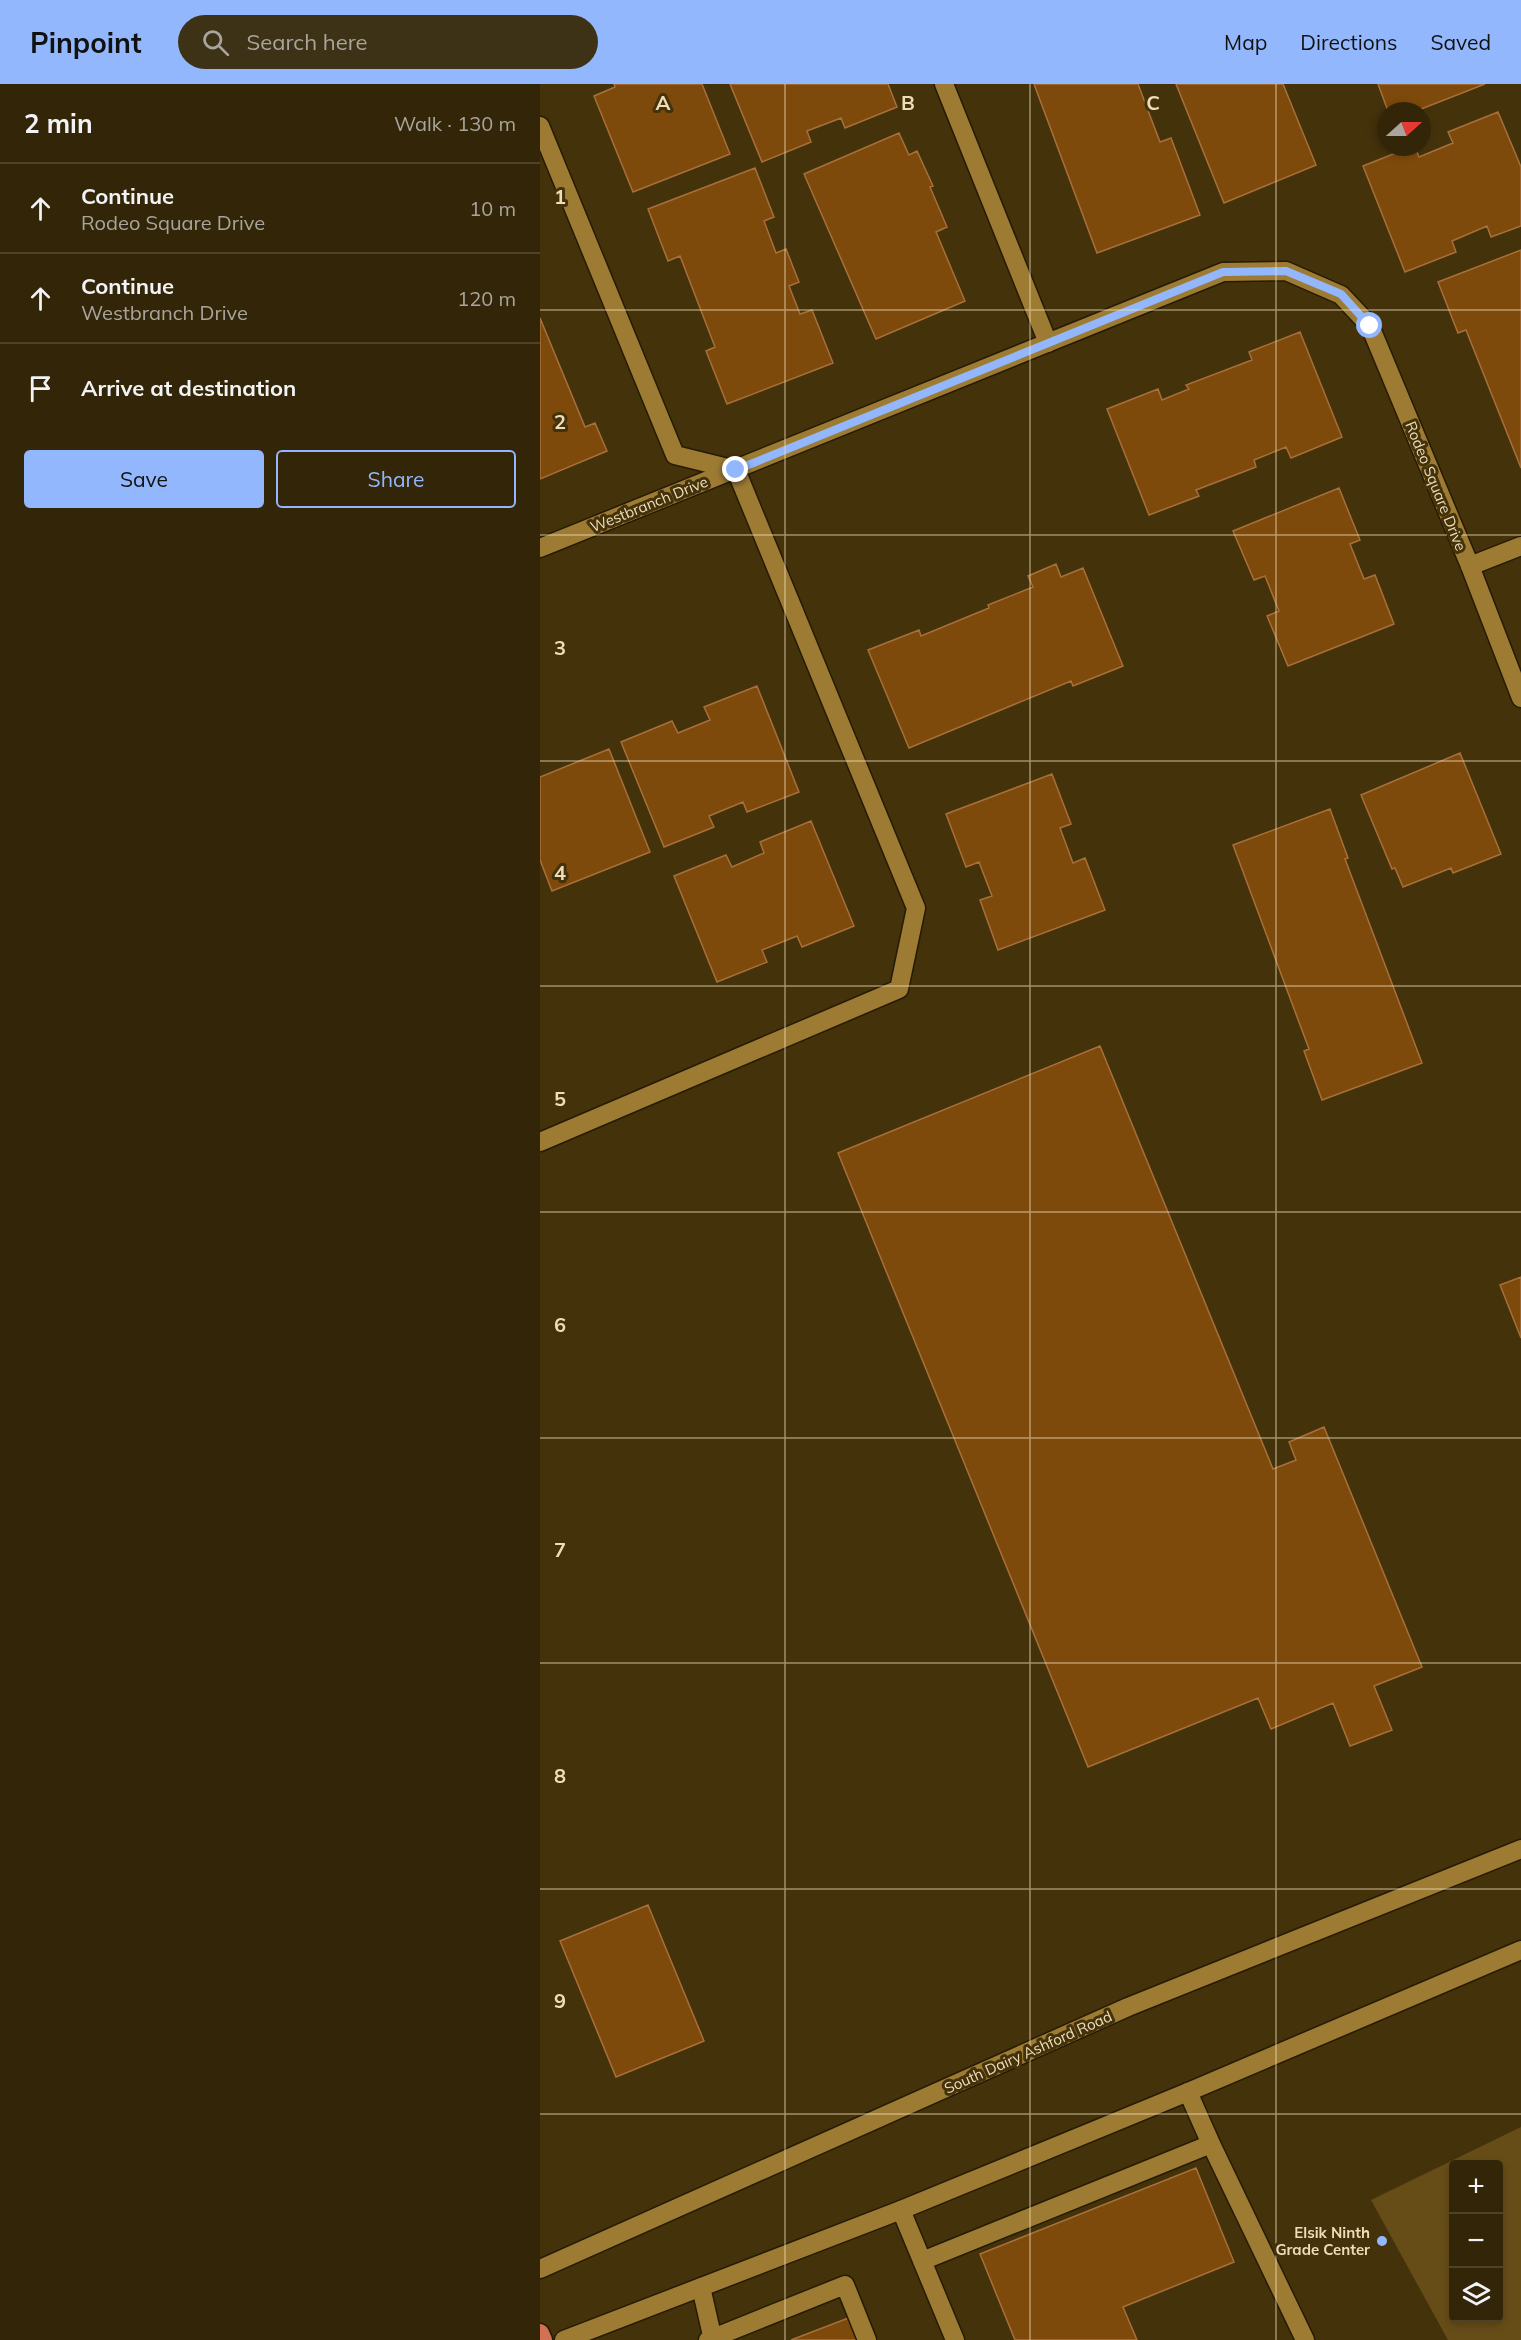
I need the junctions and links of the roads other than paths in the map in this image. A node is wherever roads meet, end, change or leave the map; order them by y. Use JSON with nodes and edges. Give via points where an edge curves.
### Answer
{"nodes":[{"id":1,"x":944,"y":84,"type":"edge"},
{"id":2,"x":540,"y":126,"type":"edge"},
{"id":3,"x":1329,"y":289,"type":"joint"},
{"id":4,"x":1048,"y":343,"type":"junction"},
{"id":5,"x":736,"y":470,"type":"junction"},
{"id":6,"x":1521,"y":546,"type":"edge"},
{"id":7,"x":540,"y":548,"type":"edge"},
{"id":8,"x":1470,"y":566,"type":"junction"},
{"id":9,"x":1521,"y":698,"type":"edge"},
{"id":10,"x":540,"y":1142,"type":"edge"},
{"id":11,"x":1521,"y":1849,"type":"edge"},
{"id":12,"x":1521,"y":1950,"type":"edge"},
{"id":13,"x":1188,"y":2092,"type":"junction"},
{"id":14,"x":1211,"y":2144,"type":"junction"},
{"id":15,"x":902,"y":2210,"type":"junction"},
{"id":16,"x":922,"y":2261,"type":"junction"},
{"id":17,"x":540,"y":2269,"type":"edge"},
{"id":18,"x":701,"y":2287,"type":"junction"},
{"id":19,"x":540,"y":2333,"type":"edge"},
{"id":20,"x":711,"y":2339,"type":"edge"},
{"id":21,"x":543,"y":2340,"type":"edge"},
{"id":22,"x":564,"y":2340,"type":"edge"},
{"id":23,"x":867,"y":2340,"type":"edge"},
{"id":24,"x":955,"y":2340,"type":"edge"},
{"id":25,"x":1305,"y":2340,"type":"edge"}],
"edges":[{"from":1,"to":4,"type":"main road"},
{"from":2,"to":5,"type":"main road","via":[[675,455]]},
{"from":3,"to":4,"type":"main road","name":"Westbranch Drive","via":[[1286,271],[1223,272]]},
{"from":3,"to":8,"type":"main road","name":"Rodeo Square Drive","via":[[1341,294],[1370,326]]},
{"from":4,"to":5,"type":"main road","name":"Westbranch Drive"},
{"from":5,"to":7,"type":"main road","name":"Westbranch Drive"},
{"from":5,"to":10,"type":"main road","via":[[916,908],[899,989]]},
{"from":6,"to":8,"type":"main road"},
{"from":8,"to":9,"type":"main road","name":"Rodeo Square Drive"},
{"from":11,"to":17,"type":"main road","name":"South Dairy Ashford Road","via":[[1141,2002]]},
{"from":12,"to":13,"type":"main road"},
{"from":13,"to":14,"type":"main road"},
{"from":13,"to":15,"type":"main road"},
{"from":14,"to":16,"type":"main road"},
{"from":14,"to":25,"type":"main road"},
{"from":15,"to":16,"type":"main road"},
{"from":15,"to":18,"type":"main road"},
{"from":16,"to":24,"type":"main road"},
{"from":18,"to":20,"type":"main road"},
{"from":18,"to":22,"type":"main road"},
{"from":19,"to":21,"type":"main road"},
{"from":20,"to":23,"type":"main road","via":[[845,2285]]}]}
